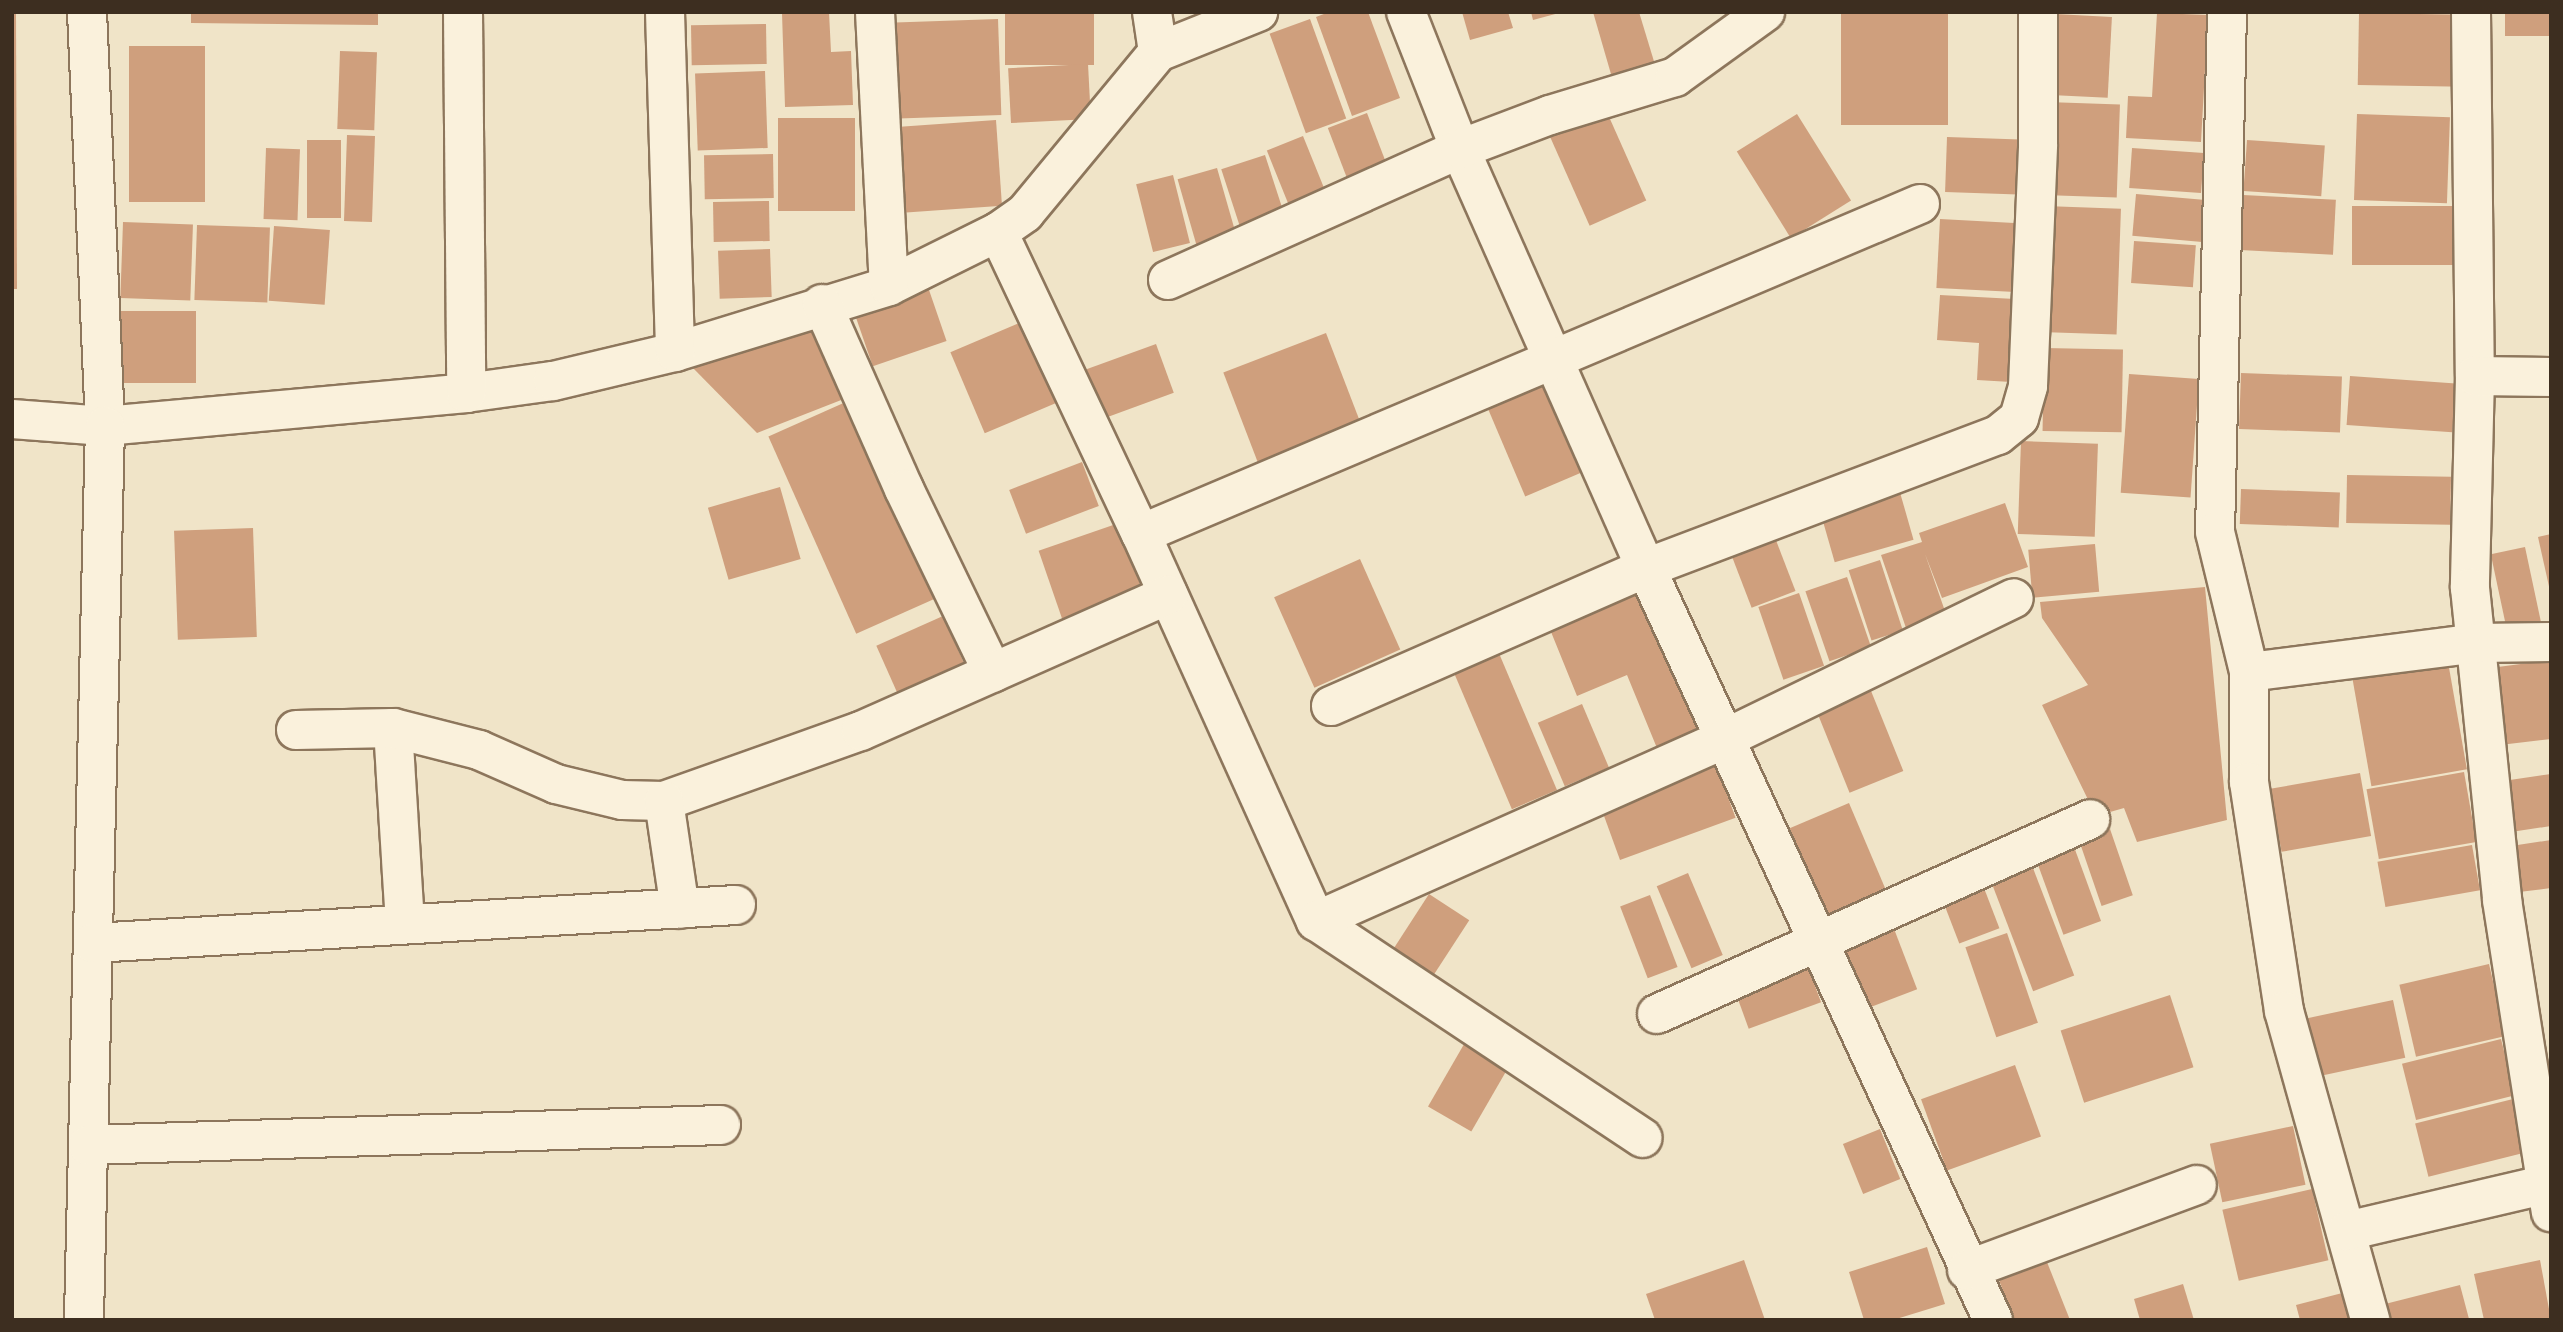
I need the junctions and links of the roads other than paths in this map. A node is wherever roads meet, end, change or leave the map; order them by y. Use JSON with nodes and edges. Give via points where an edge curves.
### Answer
{"nodes":[{"id":1,"x":87,"y":12,"type":"edge"},
{"id":2,"x":463,"y":12,"type":"edge"},
{"id":3,"x":665,"y":12,"type":"edge"},
{"id":4,"x":875,"y":12,"type":"edge"},
{"id":5,"x":1152,"y":12,"type":"edge"},
{"id":6,"x":1258,"y":12,"type":"edge"},
{"id":7,"x":1406,"y":12,"type":"edge"},
{"id":8,"x":1765,"y":12,"type":"edge"},
{"id":9,"x":2038,"y":12,"type":"edge"},
{"id":10,"x":2227,"y":12,"type":"edge"},
{"id":11,"x":2471,"y":12,"type":"edge"},
{"id":12,"x":1157,"y":52,"type":"junction"},
{"id":13,"x":1460,"y":149,"type":"junction"},
{"id":14,"x":1920,"y":204,"type":"dead end"},
{"id":15,"x":998,"y":232,"type":"junction"},
{"id":16,"x":1168,"y":280,"type":"dead end"},
{"id":17,"x":889,"y":286,"type":"junction"},
{"id":18,"x":821,"y":304,"type":"junction"},
{"id":19,"x":675,"y":352,"type":"junction"},
{"id":20,"x":1555,"y":361,"type":"junction"},
{"id":21,"x":2475,"y":376,"type":"junction"},
{"id":22,"x":2551,"y":377,"type":"edge"},
{"id":23,"x":466,"y":393,"type":"junction"},
{"id":24,"x":12,"y":419,"type":"edge"},
{"id":25,"x":105,"y":426,"type":"junction"},
{"id":26,"x":1141,"y":534,"type":"junction"},
{"id":27,"x":1646,"y":568,"type":"junction"},
{"id":28,"x":1168,"y":595,"type":"junction"},
{"id":29,"x":2014,"y":598,"type":"dead end"},
{"id":30,"x":2551,"y":642,"type":"edge"},
{"id":31,"x":2477,"y":643,"type":"junction"},
{"id":32,"x":2249,"y":672,"type":"junction"},
{"id":33,"x":993,"y":673,"type":"junction"},
{"id":34,"x":1331,"y":706,"type":"dead end"},
{"id":35,"x":393,"y":728,"type":"junction"},
{"id":36,"x":296,"y":730,"type":"dead end"},
{"id":37,"x":1724,"y":739,"type":"junction"},
{"id":38,"x":664,"y":801,"type":"junction"},
{"id":39,"x":2090,"y":819,"type":"dead end"},
{"id":40,"x":736,"y":905,"type":"dead end"},
{"id":41,"x":680,"y":909,"type":"junction"},
{"id":42,"x":1316,"y":921,"type":"junction"},
{"id":43,"x":405,"y":924,"type":"junction"},
{"id":44,"x":1819,"y":942,"type":"junction"},
{"id":45,"x":93,"y":943,"type":"junction"},
{"id":46,"x":1657,"y":1014,"type":"dead end"},
{"id":47,"x":721,"y":1125,"type":"dead end"},
{"id":48,"x":1643,"y":1138,"type":"dead end"},
{"id":49,"x":88,"y":1145,"type":"junction"},
{"id":50,"x":2197,"y":1185,"type":"dead end"},
{"id":51,"x":2549,"y":1193,"type":"edge"},
{"id":52,"x":2347,"y":1231,"type":"junction"},
{"id":53,"x":1967,"y":1270,"type":"junction"},
{"id":54,"x":84,"y":1320,"type":"edge"},
{"id":55,"x":1993,"y":1320,"type":"edge"},
{"id":56,"x":2370,"y":1320,"type":"edge"}],
"edges":[{"from":1,"to":25,"type":"street"},
{"from":2,"to":23,"type":"street"},
{"from":3,"to":19,"type":"street"},
{"from":4,"to":17,"type":"street"},
{"from":5,"to":12,"type":"street"},
{"from":6,"to":12,"type":"street"},
{"from":7,"to":13,"type":"street"},
{"from":8,"to":13,"type":"street","via":[[1675,77],[1550,115]]},
{"from":9,"to":27,"type":"street","via":[[2038,144],[2028,386],[2019,418],[1998,435]]},
{"from":10,"to":32,"type":"street","via":[[2215,532]]},
{"from":11,"to":21,"type":"street"},
{"from":12,"to":15,"type":"street","via":[[1025,213]]},
{"from":13,"to":16,"type":"street"},
{"from":13,"to":20,"type":"street"},
{"from":14,"to":20,"type":"street"},
{"from":15,"to":17,"type":"street"},
{"from":15,"to":26,"type":"street"},
{"from":17,"to":18,"type":"street"},
{"from":18,"to":19,"type":"street"},
{"from":18,"to":33,"type":"street"},
{"from":19,"to":23,"type":"street","via":[[553,381]]},
{"from":20,"to":26,"type":"street"},
{"from":20,"to":27,"type":"street"},
{"from":21,"to":22,"type":"street"},
{"from":21,"to":31,"type":"street","via":[[2470,589]]},
{"from":23,"to":25,"type":"street"},
{"from":24,"to":25,"type":"street"},
{"from":25,"to":45,"type":"street"},
{"from":26,"to":28,"type":"street"},
{"from":27,"to":34,"type":"street"},
{"from":27,"to":37,"type":"street"},
{"from":28,"to":33,"type":"street"},
{"from":28,"to":42,"type":"street"},
{"from":29,"to":37,"type":"street"},
{"from":30,"to":31,"type":"street"},
{"from":31,"to":32,"type":"street"},
{"from":31,"to":51,"type":"street","via":[[2502,900]]},
{"from":32,"to":52,"type":"street","via":[[2249,782],[2284,1011]]},
{"from":33,"to":38,"type":"street","via":[[861,731]]},
{"from":35,"to":36,"type":"street"},
{"from":35,"to":38,"type":"street","via":[[480,750],[556,785],[622,800]]},
{"from":35,"to":43,"type":"street"},
{"from":37,"to":42,"type":"street"},
{"from":37,"to":44,"type":"street"},
{"from":38,"to":41,"type":"street"},
{"from":39,"to":44,"type":"street"},
{"from":40,"to":41,"type":"street"},
{"from":41,"to":43,"type":"street"},
{"from":42,"to":48,"type":"street"},
{"from":43,"to":45,"type":"street"},
{"from":44,"to":46,"type":"street"},
{"from":44,"to":53,"type":"street"},
{"from":45,"to":49,"type":"street"},
{"from":47,"to":49,"type":"street"},
{"from":49,"to":54,"type":"street"},
{"from":50,"to":53,"type":"street"},
{"from":51,"to":52,"type":"street"},
{"from":52,"to":56,"type":"street"},
{"from":53,"to":55,"type":"street"}]}
